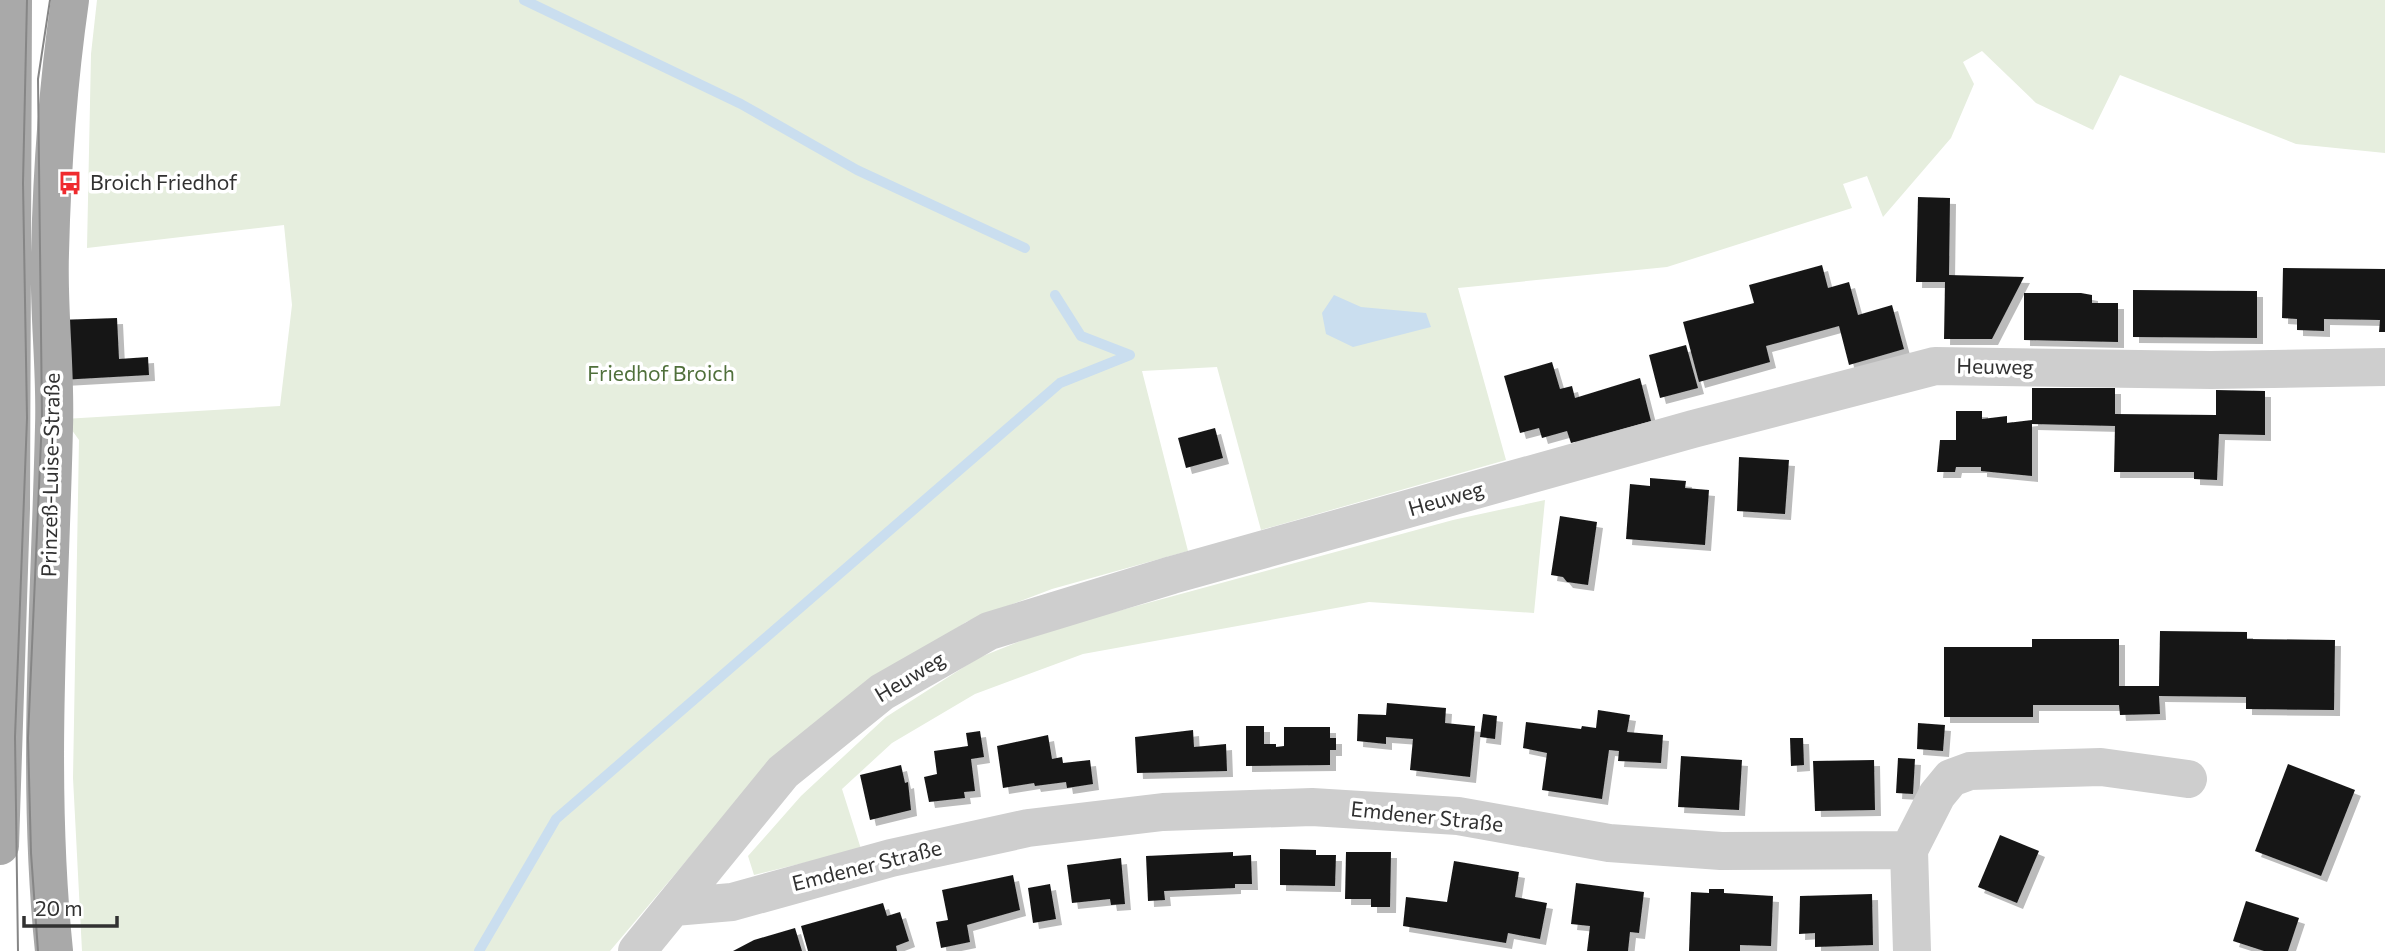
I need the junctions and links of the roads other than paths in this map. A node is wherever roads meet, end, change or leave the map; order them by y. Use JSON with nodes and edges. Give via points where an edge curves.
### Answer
{"nodes":[{"id":1,"x":13,"y":0,"type":"edge"},
{"id":2,"x":70,"y":0,"type":"edge"},
{"id":3,"x":6,"y":31,"type":"edge"},
{"id":4,"x":2385,"y":367,"type":"edge"},
{"id":5,"x":2188,"y":779,"type":"dead end"},
{"id":6,"x":0,"y":846,"type":"edge"},
{"id":7,"x":1909,"y":850,"type":"junction"},
{"id":8,"x":674,"y":907,"type":"junction"},
{"id":9,"x":54,"y":951,"type":"edge"},
{"id":10,"x":637,"y":951,"type":"edge"},
{"id":11,"x":1912,"y":951,"type":"edge"}],
"edges":[{"from":1,"to":3,"type":"main road","name":"Prinzeß-Luise-Straße"},
{"from":2,"to":9,"type":"main road","name":"Prinzeß-Luise-Straße","via":[[58,88],[50,255],[54,418],[46,736]]},
{"from":3,"to":6,"type":"main road","name":"Prinzeß-Luise-Straße","via":[[11,508]]},
{"from":4,"to":8,"type":"street","name":"Heuweg","via":[[1935,366],[1693,429],[989,631],[881,692],[783,772]]},
{"from":5,"to":7,"type":"street","via":[[2101,767],[1970,771],[1951,778],[1937,795]]},
{"from":7,"to":8,"type":"street","name":"Emdener Straße","via":[[1721,851],[1609,843],[1458,816],[1312,807],[1163,812],[1028,828],[891,858],[732,902]]},
{"from":7,"to":11,"type":"street"},
{"from":8,"to":10,"type":"street","name":"Heuweg"}]}
